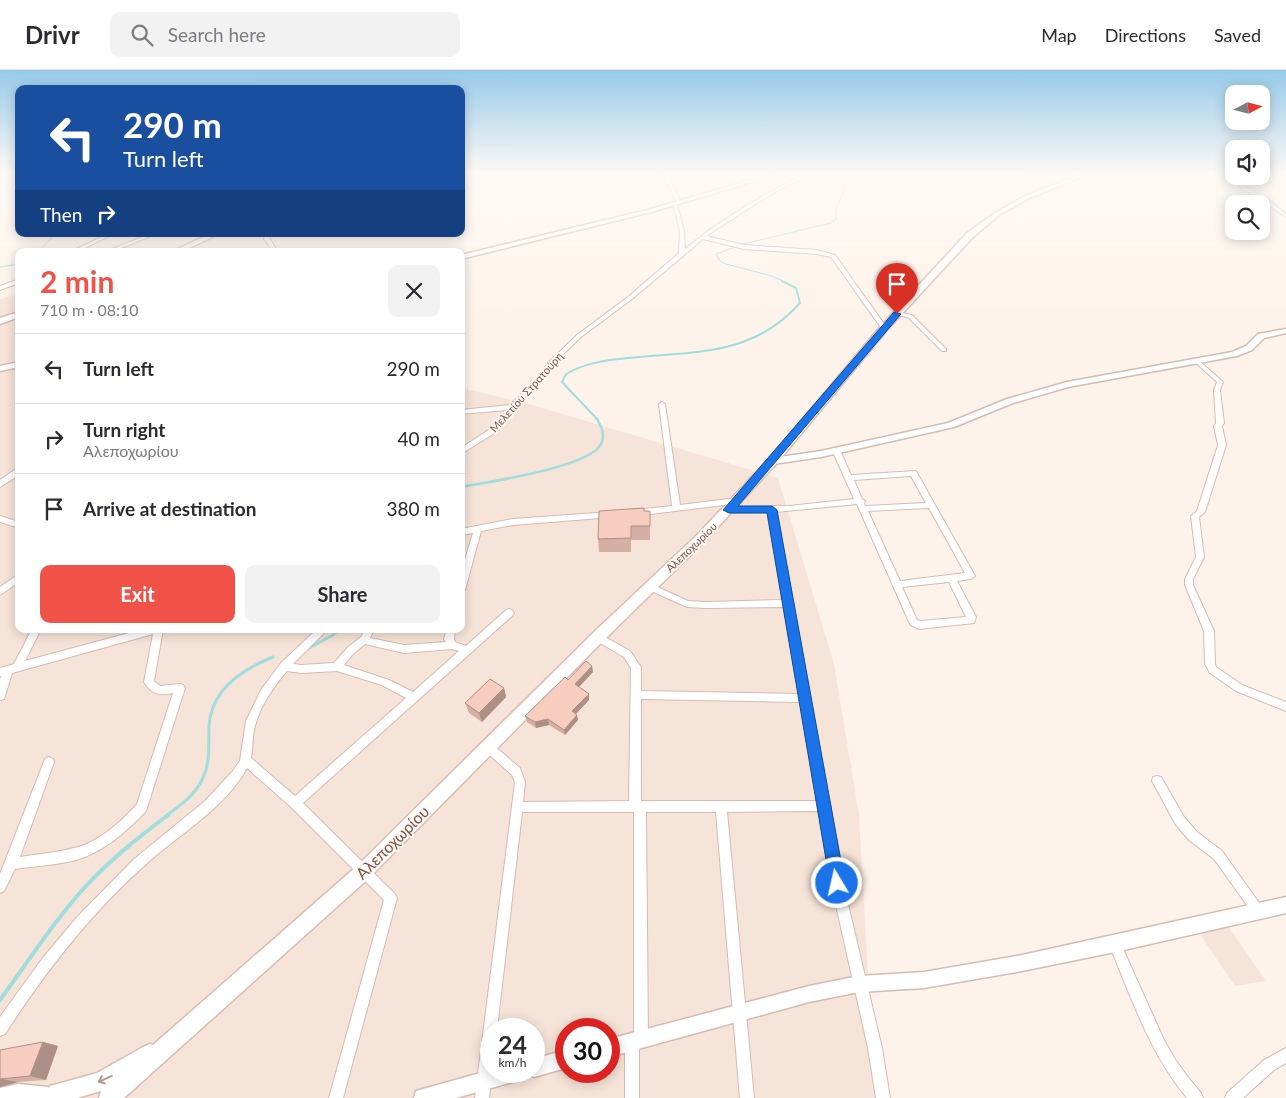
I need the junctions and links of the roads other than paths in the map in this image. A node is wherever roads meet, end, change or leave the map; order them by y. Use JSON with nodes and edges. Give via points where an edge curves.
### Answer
{"nodes":[{"id":1,"x":601,"y":222,"type":"edge"},
{"id":2,"x":680,"y":222,"type":"edge"},
{"id":3,"x":725,"y":222,"type":"edge"},
{"id":4,"x":985,"y":222,"type":"edge"},
{"id":5,"x":105,"y":237,"type":"edge"},
{"id":6,"x":146,"y":237,"type":"edge"},
{"id":7,"x":209,"y":237,"type":"edge"},
{"id":8,"x":267,"y":237,"type":"edge"},
{"id":9,"x":702,"y":237,"type":"junction"},
{"id":10,"x":82,"y":248,"type":"edge"},
{"id":11,"x":118,"y":248,"type":"edge"},
{"id":12,"x":184,"y":248,"type":"edge"},
{"id":13,"x":273,"y":248,"type":"edge"},
{"id":14,"x":682,"y":254,"type":"junction"},
{"id":15,"x":465,"y":256,"type":"edge"},
{"id":16,"x":15,"y":279,"type":"edge"},
{"id":17,"x":15,"y":282,"type":"edge"},
{"id":18,"x":6,"y":285,"type":"junction"},
{"id":19,"x":0,"y":288,"type":"edge"},
{"id":20,"x":897,"y":314,"type":"junction"},
{"id":21,"x":15,"y":316,"type":"edge"},
{"id":22,"x":0,"y":322,"type":"edge"},
{"id":23,"x":884,"y":328,"type":"junction"},
{"id":24,"x":1285,"y":333,"type":"edge"},
{"id":25,"x":944,"y":350,"type":"dead end"},
{"id":26,"x":1197,"y":361,"type":"junction"},
{"id":27,"x":15,"y":365,"type":"edge"},
{"id":28,"x":0,"y":369,"type":"edge"},
{"id":29,"x":662,"y":404,"type":"dead end"},
{"id":30,"x":512,"y":407,"type":"junction"},
{"id":31,"x":465,"y":412,"type":"edge"},
{"id":32,"x":465,"y":449,"type":"edge"},
{"id":33,"x":836,"y":450,"type":"junction"},
{"id":34,"x":773,"y":461,"type":"junction"},
{"id":35,"x":15,"y":474,"type":"edge"},
{"id":36,"x":851,"y":478,"type":"junction"},
{"id":37,"x":0,"y":484,"type":"edge"},
{"id":38,"x":737,"y":501,"type":"junction"},
{"id":39,"x":863,"y":505,"type":"junction"},
{"id":40,"x":930,"y":505,"type":"junction"},
{"id":41,"x":676,"y":507,"type":"junction"},
{"id":42,"x":729,"y":510,"type":"junction"},
{"id":43,"x":772,"y":510,"type":"junction"},
{"id":44,"x":0,"y":519,"type":"edge"},
{"id":45,"x":15,"y":523,"type":"edge"},
{"id":46,"x":478,"y":528,"type":"junction"},
{"id":47,"x":465,"y":531,"type":"edge"},
{"id":48,"x":465,"y":575,"type":"edge"},
{"id":49,"x":952,"y":578,"type":"junction"},
{"id":50,"x":15,"y":580,"type":"edge"},
{"id":51,"x":898,"y":584,"type":"junction"},
{"id":52,"x":650,"y":587,"type":"junction"},
{"id":53,"x":0,"y":592,"type":"edge"},
{"id":54,"x":788,"y":603,"type":"junction"},
{"id":55,"x":509,"y":613,"type":"dead end"},
{"id":56,"x":33,"y":633,"type":"edge"},
{"id":57,"x":143,"y":633,"type":"edge"},
{"id":58,"x":157,"y":633,"type":"edge"},
{"id":59,"x":318,"y":633,"type":"edge"},
{"id":60,"x":368,"y":633,"type":"edge"},
{"id":61,"x":450,"y":633,"type":"edge"},
{"id":62,"x":598,"y":637,"type":"junction"},
{"id":63,"x":364,"y":640,"type":"junction"},
{"id":64,"x":452,"y":645,"type":"junction"},
{"id":65,"x":466,"y":650,"type":"junction"},
{"id":66,"x":284,"y":666,"type":"junction"},
{"id":67,"x":337,"y":668,"type":"junction"},
{"id":68,"x":8,"y":670,"type":"edge"},
{"id":69,"x":636,"y":695,"type":"junction"},
{"id":70,"x":0,"y":696,"type":"edge"},
{"id":71,"x":413,"y":698,"type":"junction"},
{"id":72,"x":805,"y":698,"type":"junction"},
{"id":73,"x":1286,"y":707,"type":"edge"},
{"id":74,"x":488,"y":748,"type":"junction"},
{"id":75,"x":246,"y":760,"type":"junction"},
{"id":76,"x":49,"y":762,"type":"dead end"},
{"id":77,"x":1157,"y":781,"type":"dead end"},
{"id":78,"x":295,"y":803,"type":"junction"},
{"id":79,"x":517,"y":806,"type":"junction"},
{"id":80,"x":825,"y":806,"type":"junction"},
{"id":81,"x":637,"y":807,"type":"junction"},
{"id":82,"x":721,"y":807,"type":"junction"},
{"id":83,"x":12,"y":864,"type":"junction"},
{"id":84,"x":363,"y":872,"type":"junction"},
{"id":85,"x":0,"y":887,"type":"edge"},
{"id":86,"x":1286,"y":905,"type":"edge"},
{"id":87,"x":1258,"y":911,"type":"junction"},
{"id":88,"x":1115,"y":944,"type":"junction"},
{"id":89,"x":859,"y":984,"type":"junction"},
{"id":90,"x":740,"y":1013,"type":"junction"},
{"id":91,"x":0,"y":1029,"type":"edge"},
{"id":92,"x":177,"y":1037,"type":"junction"},
{"id":93,"x":637,"y":1040,"type":"junction"},
{"id":94,"x":620,"y":1045,"type":"edge"},
{"id":95,"x":1286,"y":1055,"type":"edge"},
{"id":96,"x":495,"y":1083,"type":"edge"},
{"id":97,"x":483,"y":1089,"type":"edge"},
{"id":98,"x":57,"y":1096,"type":"edge"},
{"id":99,"x":0,"y":1097,"type":"edge"},
{"id":100,"x":109,"y":1098,"type":"edge"},
{"id":101,"x":336,"y":1098,"type":"edge"},
{"id":102,"x":422,"y":1098,"type":"edge"},
{"id":103,"x":632,"y":1098,"type":"edge"},
{"id":104,"x":747,"y":1098,"type":"edge"},
{"id":105,"x":883,"y":1098,"type":"edge"},
{"id":106,"x":1196,"y":1098,"type":"edge"},
{"id":107,"x":1232,"y":1098,"type":"edge"}],
"edges":[{"from":1,"to":15,"type":"street"},
{"from":2,"to":14,"type":"street"},
{"from":3,"to":9,"type":"street"},
{"from":4,"to":20,"type":"main road","name":"Αλεποχωρίου","via":[[960,244]]},
{"from":5,"to":10,"type":"street"},
{"from":6,"to":11,"type":"street"},
{"from":7,"to":12,"type":"main road"},
{"from":8,"to":13,"type":"street"},
{"from":9,"to":14,"type":"street","name":"Μελετίου Στρατούρη"},
{"from":9,"to":23,"type":"street","via":[[734,245],[833,256]]},
{"from":14,"to":30,"type":"street","name":"Μελετίου Στρατούρη","via":[[579,336]]},
{"from":16,"to":18,"type":"street"},
{"from":17,"to":18,"type":"street"},
{"from":18,"to":19,"type":"street"},
{"from":20,"to":23,"type":"main road","name":"Αλεποχωρίου"},
{"from":20,"to":25,"type":"street","via":[[913,318]]},
{"from":21,"to":22,"type":"main road"},
{"from":23,"to":34,"type":"main road","name":"Αλεποχωρίου"},
{"from":24,"to":26,"type":"street","via":[[1262,336],[1238,353]]},
{"from":26,"to":33,"type":"street","via":[[1061,386],[951,424]]},
{"from":26,"to":73,"type":"street","via":[[1220,382],[1218,426],[1222,445],[1201,512],[1195,516],[1200,557],[1189,578],[1189,585],[1209,631],[1213,670],[1239,688]]},
{"from":27,"to":28,"type":"street"},
{"from":29,"to":41,"type":"street"},
{"from":30,"to":31,"type":"street"},
{"from":30,"to":32,"type":"street","name":"Μελετίου Στρατούρη","via":[[497,428]]},
{"from":33,"to":34,"type":"street"},
{"from":33,"to":36,"type":"street"},
{"from":34,"to":38,"type":"main road","name":"Αλεποχωρίου"},
{"from":35,"to":37,"type":"street"},
{"from":36,"to":39,"type":"street"},
{"from":36,"to":40,"type":"street","via":[[913,473]]},
{"from":38,"to":41,"type":"street"},
{"from":38,"to":42,"type":"main road","name":"Αλεποχωρίου"},
{"from":39,"to":40,"type":"street"},
{"from":39,"to":43,"type":"street"},
{"from":39,"to":51,"type":"street"},
{"from":40,"to":49,"type":"street","via":[[971,576]]},
{"from":41,"to":46,"type":"street","via":[[529,520]]},
{"from":42,"to":43,"type":"street"},
{"from":42,"to":52,"type":"main road","name":"Αλεποχωρίου"},
{"from":43,"to":54,"type":"street"},
{"from":44,"to":45,"type":"street"},
{"from":46,"to":47,"type":"street"},
{"from":46,"to":48,"type":"street"},
{"from":49,"to":51,"type":"street"},
{"from":49,"to":51,"type":"street","via":[[971,617],[966,622],[919,625],[914,622]]},
{"from":50,"to":53,"type":"street"},
{"from":52,"to":54,"type":"street","via":[[692,604]]},
{"from":52,"to":62,"type":"main road","name":"Αλεποχωρίου"},
{"from":54,"to":72,"type":"street"},
{"from":55,"to":65,"type":"street"},
{"from":56,"to":68,"type":"street"},
{"from":57,"to":68,"type":"street"},
{"from":58,"to":83,"type":"street","via":[[149,682],[160,692],[180,688],[142,807],[117,831],[90,849]]},
{"from":59,"to":66,"type":"street"},
{"from":60,"to":63,"type":"street"},
{"from":61,"to":64,"type":"street"},
{"from":62,"to":69,"type":"street","via":[[633,659]]},
{"from":62,"to":74,"type":"main road","name":"Αλεποχωρίου"},
{"from":63,"to":64,"type":"street","via":[[404,649]]},
{"from":63,"to":67,"type":"street"},
{"from":64,"to":65,"type":"street"},
{"from":65,"to":71,"type":"street"},
{"from":66,"to":67,"type":"street"},
{"from":66,"to":75,"type":"street","via":[[269,684],[250,723]]},
{"from":67,"to":71,"type":"street","via":[[373,677]]},
{"from":68,"to":70,"type":"street"},
{"from":69,"to":72,"type":"street"},
{"from":69,"to":81,"type":"street"},
{"from":71,"to":78,"type":"street"},
{"from":72,"to":80,"type":"street"},
{"from":74,"to":79,"type":"street","via":[[519,775]]},
{"from":74,"to":84,"type":"main road","name":"Αλεποχωρίου"},
{"from":75,"to":78,"type":"street"},
{"from":75,"to":91,"type":"street","via":[[222,792],[140,861],[103,898],[39,975]]},
{"from":76,"to":83,"type":"street"},
{"from":77,"to":87,"type":"street","via":[[1180,821],[1218,855]]},
{"from":78,"to":84,"type":"street"},
{"from":79,"to":81,"type":"street"},
{"from":79,"to":97,"type":"street"},
{"from":80,"to":82,"type":"street"},
{"from":80,"to":89,"type":"street","via":[[837,883]]},
{"from":81,"to":82,"type":"street"},
{"from":81,"to":93,"type":"street"},
{"from":82,"to":90,"type":"street"},
{"from":83,"to":85,"type":"street"},
{"from":84,"to":92,"type":"main road","name":"Αλεποχωρίου"},
{"from":84,"to":101,"type":"street","via":[[390,898]]},
{"from":86,"to":87,"type":"street"},
{"from":87,"to":88,"type":"street"},
{"from":88,"to":89,"type":"street","via":[[924,980]]},
{"from":88,"to":106,"type":"street","via":[[1163,1053]]},
{"from":89,"to":90,"type":"street"},
{"from":89,"to":105,"type":"street"},
{"from":90,"to":93,"type":"street"},
{"from":90,"to":104,"type":"street"},
{"from":92,"to":98,"type":"main road","name":"Αλεποχωρίου","one_way":true,"via":[[110,1077]]},
{"from":92,"to":100,"type":"main road","name":"Αλεποχωρίου"},
{"from":93,"to":94,"type":"street"},
{"from":93,"to":103,"type":"street"},
{"from":95,"to":107,"type":"street","via":[[1269,1064]]},
{"from":96,"to":97,"type":"street"},
{"from":97,"to":102,"type":"street"},
{"from":98,"to":99,"type":"street","via":[[18,1093]]}]}
